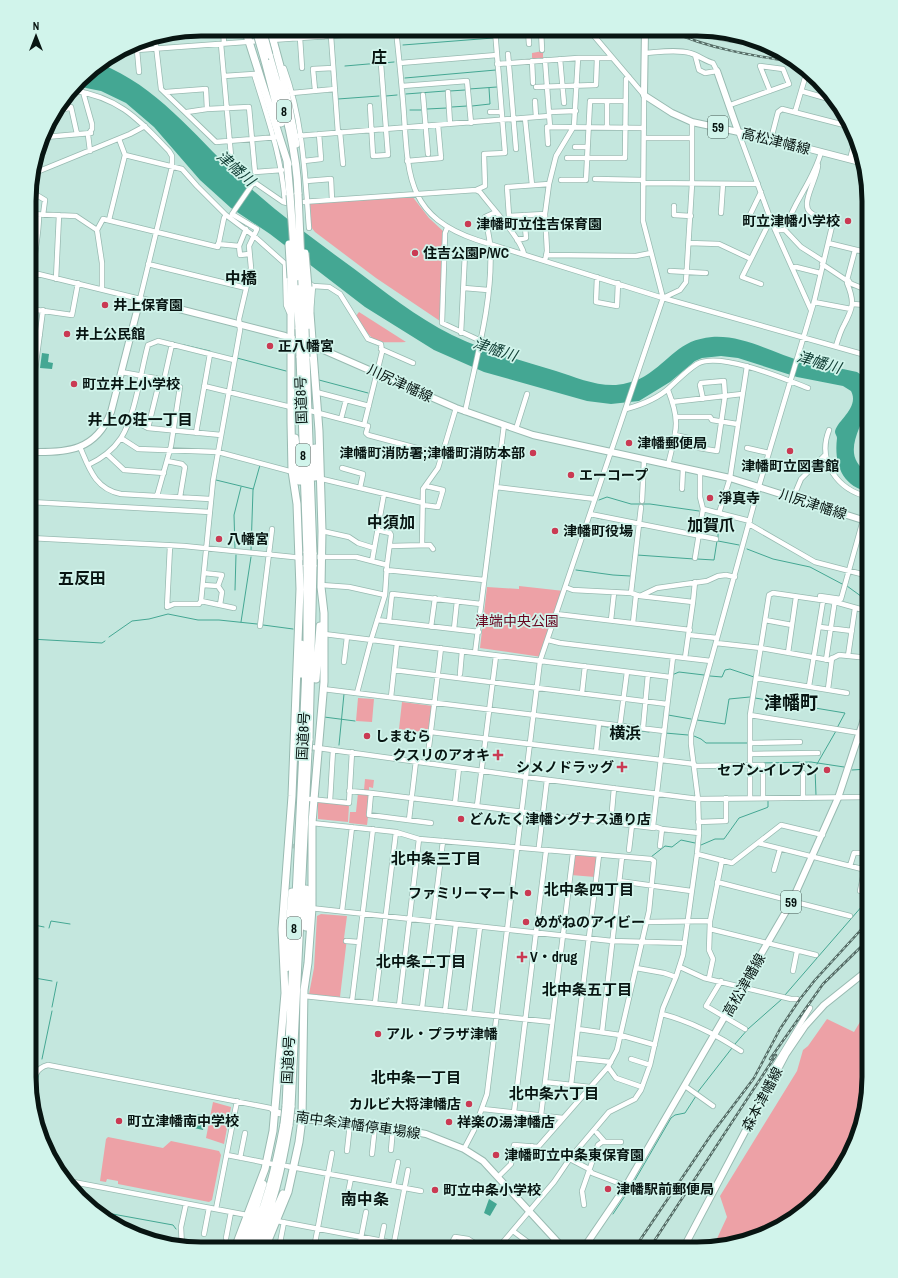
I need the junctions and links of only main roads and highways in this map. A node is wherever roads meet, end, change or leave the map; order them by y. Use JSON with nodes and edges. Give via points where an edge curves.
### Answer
{"nodes":[{"id":1,"x":247,"y":36,"type":"edge"},
{"id":2,"x":258,"y":36,"type":"edge"},
{"id":3,"x":264,"y":36,"type":"edge"},
{"id":4,"x":272,"y":36,"type":"edge"},
{"id":5,"x":645,"y":36,"type":"edge"},
{"id":6,"x":716,"y":70,"type":"road end"},
{"id":7,"x":738,"y":131,"type":"junction"},
{"id":8,"x":857,"y":161,"type":"edge"},
{"id":9,"x":288,"y":164,"type":"junction"},
{"id":10,"x":296,"y":167,"type":"junction"},
{"id":11,"x":294,"y":278,"type":"junction"},
{"id":12,"x":308,"y":286,"type":"junction"},
{"id":13,"x":302,"y":329,"type":"junction"},
{"id":14,"x":291,"y":338,"type":"junction"},
{"id":15,"x":312,"y":345,"type":"junction"},
{"id":16,"x":303,"y":357,"type":"junction"},
{"id":17,"x":292,"y":409,"type":"junction"},
{"id":18,"x":318,"y":422,"type":"junction"},
{"id":19,"x":36,"y":452,"type":"edge"},
{"id":20,"x":862,"y":520,"type":"edge"},
{"id":21,"x":306,"y":522,"type":"junction"},
{"id":22,"x":312,"y":532,"type":"junction"},
{"id":23,"x":310,"y":556,"type":"junction"},
{"id":24,"x":321,"y":586,"type":"junction"},
{"id":25,"x":300,"y":589,"type":"junction"},
{"id":26,"x":862,"y":727,"type":"edge"},
{"id":27,"x":306,"y":732,"type":"junction"},
{"id":28,"x":305,"y":750,"type":"junction"},
{"id":29,"x":296,"y":797,"type":"junction"},
{"id":30,"x":308,"y":846,"type":"junction"},
{"id":31,"x":862,"y":975,"type":"edge"},
{"id":32,"x":285,"y":993,"type":"junction"},
{"id":33,"x":304,"y":993,"type":"junction"},
{"id":34,"x":288,"y":1106,"type":"junction"},
{"id":35,"x":275,"y":1112,"type":"junction"},
{"id":36,"x":302,"y":1119,"type":"junction"},
{"id":37,"x":286,"y":1124,"type":"junction"},
{"id":38,"x":268,"y":1165,"type":"junction"},
{"id":39,"x":290,"y":1168,"type":"junction"},
{"id":40,"x":237,"y":1242,"type":"edge"},
{"id":41,"x":243,"y":1242,"type":"edge"},
{"id":42,"x":249,"y":1242,"type":"edge"},
{"id":43,"x":256,"y":1242,"type":"edge"},
{"id":44,"x":261,"y":1242,"type":"edge"},
{"id":45,"x":269,"y":1242,"type":"edge"},
{"id":46,"x":558,"y":1242,"type":"edge"},
{"id":47,"x":588,"y":1242,"type":"edge"},
{"id":48,"x":687,"y":1242,"type":"edge"}],
"edges":[{"from":1,"to":9,"type":"highway","number":"8","via":[[256,74],[275,120]]},
{"from":2,"to":9,"type":"highway","name":"国道8号","number":"8","bridge":true,"via":[[283,130]]},
{"from":3,"to":10,"type":"highway","name":"国道8号","number":"8","bridge":true},
{"from":4,"to":10,"type":"highway","number":"8","via":[[292,115],[298,160]]},
{"from":5,"to":7,"type":"main road","name":"高松津幡線","number":"59","via":[[644,95],[692,122]]},
{"from":6,"to":7,"type":"main road"},
{"from":7,"to":8,"type":"main road","name":"高松津幡線","number":"59"},
{"from":9,"to":11,"type":"highway","name":"国道8号","number":"8","bridge":true},
{"from":10,"to":12,"type":"highway","name":"国道8号","number":"8","bridge":true,"via":[[299,222],[304,233]]},
{"from":11,"to":13,"type":"highway","name":"国道8号","number":"8"},
{"from":11,"to":14,"type":"highway"},
{"from":12,"to":13,"type":"highway","name":"国道8号","number":"8"},
{"from":12,"to":15,"type":"highway"},
{"from":13,"to":16,"type":"highway","name":"国道8号","number":"8","bridge":true},
{"from":14,"to":15,"type":"main road","name":"川尻津幡線"},
{"from":14,"to":17,"type":"highway"},
{"from":14,"to":19,"type":"main road","name":"川尻津幡線","via":[[140,299],[108,421],[95,437],[80,447],[63,452]]},
{"from":15,"to":18,"type":"highway","via":[[316,392],[314,413]]},
{"from":15,"to":20,"type":"main road","name":"川尻津幡線","via":[[465,412],[516,429],[610,453],[730,478]]},
{"from":16,"to":21,"type":"highway","name":"国道8号","number":"8"},
{"from":16,"to":22,"type":"highway","name":"国道8号","number":"8"},
{"from":17,"to":21,"type":"highway","number":"8","via":[[302,515]]},
{"from":17,"to":23,"type":"highway","via":[[296,493]]},
{"from":18,"to":22,"type":"highway","number":"8","via":[[315,524]]},
{"from":18,"to":23,"type":"highway","via":[[322,530]]},
{"from":21,"to":23,"type":"highway","name":"国道8号","number":"8"},
{"from":22,"to":23,"type":"highway","name":"国道8号","number":"8"},
{"from":23,"to":24,"type":"highway"},
{"from":23,"to":25,"type":"highway"},
{"from":23,"to":27,"type":"highway","name":"国道8号","number":"8","bridge":true},
{"from":24,"to":27,"type":"highway","number":"8","via":[[313,719]]},
{"from":24,"to":30,"type":"highway","via":[[324,613],[323,689]]},
{"from":25,"to":27,"type":"highway","number":"8","via":[[301,710]]},
{"from":25,"to":29,"type":"highway","via":[[294,742]]},
{"from":26,"to":47,"type":"main road","name":"高松津幡線","number":"59","via":[[838,798],[792,901],[626,1186]]},
{"from":27,"to":28,"type":"highway","name":"国道8号","number":"8","bridge":true},
{"from":28,"to":29,"type":"highway","name":"国道8号","number":"8"},
{"from":28,"to":30,"type":"highway","name":"国道8号","number":"8"},
{"from":29,"to":32,"type":"highway"},
{"from":29,"to":32,"type":"highway","via":[[282,944]]},
{"from":29,"to":34,"type":"highway","name":"国道8号","number":"8"},
{"from":30,"to":33,"type":"highway","number":"8"},
{"from":30,"to":33,"type":"highway","via":[[310,908]]},
{"from":30,"to":34,"type":"highway","name":"国道8号","number":"8"},
{"from":31,"to":48,"type":"main road","name":"森本津幡線","via":[[829,1001],[805,1026],[786,1054]]},
{"from":32,"to":35,"type":"highway"},
{"from":33,"to":36,"type":"highway","via":[[301,1027]]},
{"from":34,"to":37,"type":"highway","name":"国道8号","number":"8","bridge":true},
{"from":35,"to":36,"type":"main road","name":"南中条津幡停車場線"},
{"from":35,"to":38,"type":"highway"},
{"from":36,"to":39,"type":"highway"},
{"from":36,"to":46,"type":"main road","name":"南中条津幡停車場線","via":[[426,1134],[464,1149],[483,1161]]},
{"from":37,"to":42,"type":"highway","name":"国道8号","number":"8","via":[[263,1211]]},
{"from":37,"to":43,"type":"highway","name":"国道8号","number":"8","via":[[277,1186]]},
{"from":38,"to":40,"type":"highway"},
{"from":38,"to":41,"type":"highway"},
{"from":39,"to":44,"type":"highway"},
{"from":39,"to":45,"type":"highway","via":[[281,1222]]}]}
